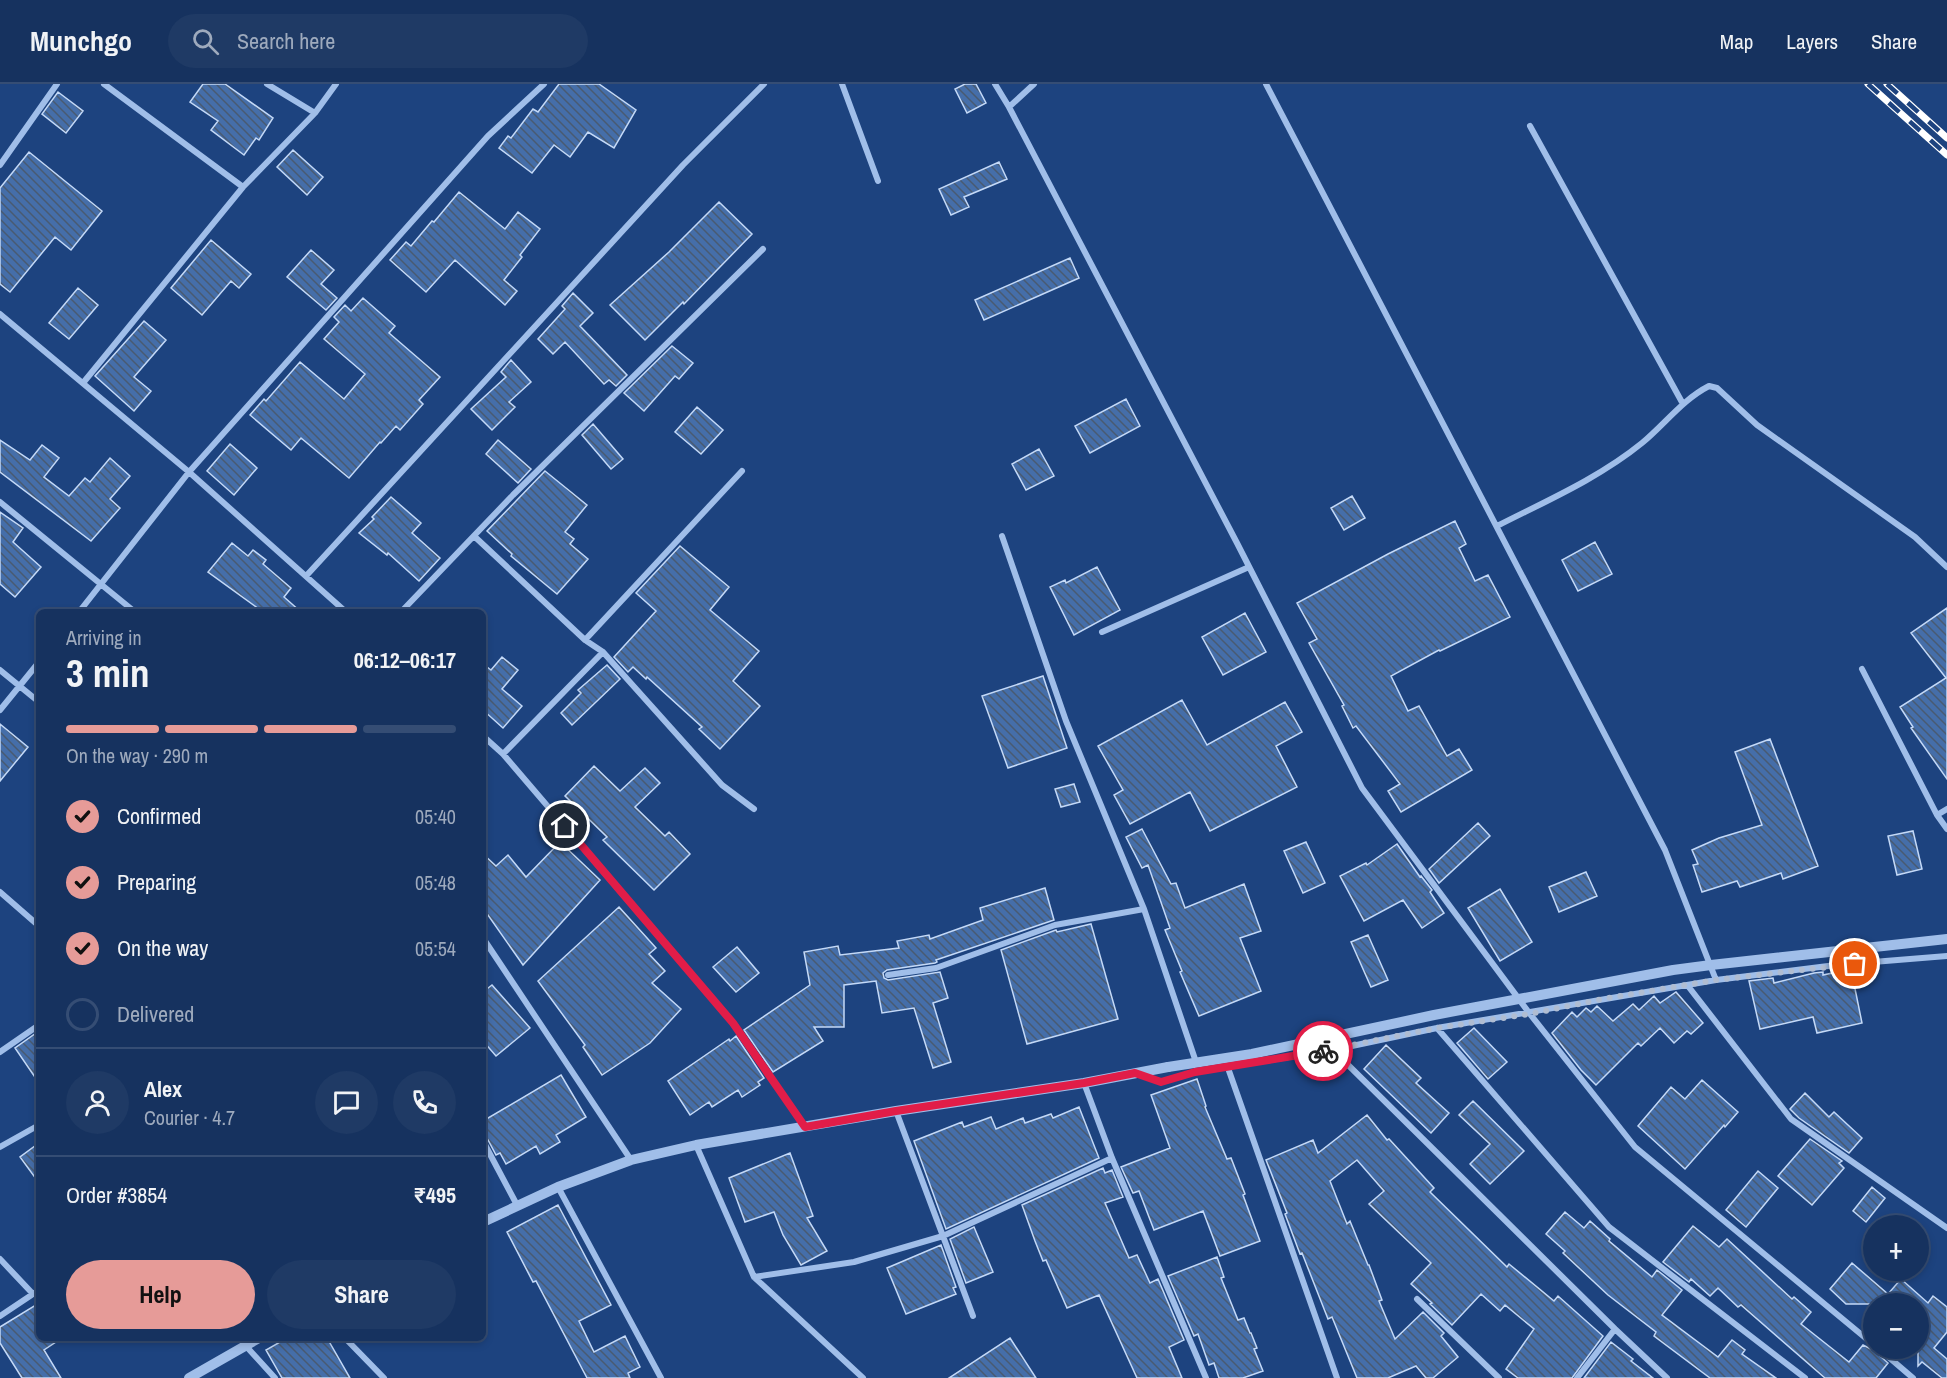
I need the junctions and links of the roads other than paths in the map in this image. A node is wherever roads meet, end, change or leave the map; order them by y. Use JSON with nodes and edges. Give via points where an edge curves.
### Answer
{"nodes":[{"id":1,"x":57,"y":84,"type":"edge"},
{"id":2,"x":104,"y":84,"type":"edge"},
{"id":3,"x":267,"y":84,"type":"edge"},
{"id":4,"x":336,"y":84,"type":"edge"},
{"id":5,"x":544,"y":84,"type":"edge"},
{"id":6,"x":764,"y":84,"type":"edge"},
{"id":7,"x":842,"y":84,"type":"edge"},
{"id":8,"x":995,"y":84,"type":"edge"},
{"id":9,"x":1034,"y":84,"type":"edge"},
{"id":10,"x":1266,"y":84,"type":"edge"},
{"id":11,"x":1009,"y":107,"type":"junction"},
{"id":12,"x":315,"y":113,"type":"junction"},
{"id":13,"x":1530,"y":126,"type":"dead end"},
{"id":14,"x":0,"y":165,"type":"edge"},
{"id":15,"x":878,"y":182,"type":"dead end"},
{"id":16,"x":243,"y":188,"type":"junction"},
{"id":17,"x":763,"y":249,"type":"dead end"},
{"id":18,"x":0,"y":314,"type":"edge"},
{"id":19,"x":83,"y":383,"type":"junction"},
{"id":20,"x":1683,"y":404,"type":"junction"},
{"id":21,"x":742,"y":471,"type":"dead end"},
{"id":22,"x":189,"y":472,"type":"junction"},
{"id":23,"x":0,"y":502,"type":"edge"},
{"id":24,"x":1497,"y":526,"type":"junction"},
{"id":25,"x":474,"y":536,"type":"junction"},
{"id":26,"x":1002,"y":536,"type":"dead end"},
{"id":27,"x":1249,"y":567,"type":"junction"},
{"id":28,"x":1947,"y":567,"type":"edge"},
{"id":29,"x":307,"y":575,"type":"junction"},
{"id":30,"x":102,"y":584,"type":"junction"},
{"id":31,"x":81,"y":609,"type":"edge"},
{"id":32,"x":131,"y":609,"type":"edge"},
{"id":33,"x":343,"y":609,"type":"edge"},
{"id":34,"x":404,"y":609,"type":"edge"},
{"id":35,"x":1102,"y":632,"type":"dead end"},
{"id":36,"x":585,"y":640,"type":"junction"},
{"id":37,"x":603,"y":652,"type":"junction"},
{"id":38,"x":36,"y":666,"type":"edge"},
{"id":39,"x":1862,"y":669,"type":"dead end"},
{"id":40,"x":0,"y":670,"type":"edge"},
{"id":41,"x":20,"y":686,"type":"junction"},
{"id":42,"x":36,"y":699,"type":"edge"},
{"id":43,"x":0,"y":710,"type":"edge"},
{"id":44,"x":486,"y":739,"type":"edge"},
{"id":45,"x":503,"y":754,"type":"junction"},
{"id":46,"x":754,"y":809,"type":"dead end"},
{"id":47,"x":1947,"y":809,"type":"edge"},
{"id":48,"x":1937,"y":815,"type":"junction"},
{"id":49,"x":1947,"y":830,"type":"edge"},
{"id":50,"x":0,"y":892,"type":"edge"},
{"id":51,"x":1144,"y":909,"type":"junction"},
{"id":52,"x":36,"y":923,"type":"edge"},
{"id":53,"x":1947,"y":939,"type":"edge"},
{"id":54,"x":486,"y":942,"type":"edge"},
{"id":55,"x":1947,"y":956,"type":"edge"},
{"id":56,"x":888,"y":975,"type":"dead end"},
{"id":57,"x":1716,"y":980,"type":"junction"},
{"id":58,"x":1688,"y":986,"type":"junction"},
{"id":59,"x":1530,"y":1014,"type":"junction"},
{"id":60,"x":36,"y":1026,"type":"edge"},
{"id":61,"x":1437,"y":1028,"type":"junction"},
{"id":62,"x":1333,"y":1050,"type":"junction"},
{"id":63,"x":0,"y":1052,"type":"edge"},
{"id":64,"x":1196,"y":1062,"type":"junction"},
{"id":65,"x":1228,"y":1068,"type":"junction"},
{"id":66,"x":1135,"y":1073,"type":"junction"},
{"id":67,"x":1084,"y":1083,"type":"junction"},
{"id":68,"x":896,"y":1111,"type":"junction"},
{"id":69,"x":36,"y":1127,"type":"edge"},
{"id":70,"x":805,"y":1127,"type":"junction"},
{"id":71,"x":696,"y":1145,"type":"junction"},
{"id":72,"x":0,"y":1147,"type":"edge"},
{"id":73,"x":486,"y":1147,"type":"edge"},
{"id":74,"x":1112,"y":1158,"type":"junction"},
{"id":75,"x":631,"y":1160,"type":"junction"},
{"id":76,"x":558,"y":1187,"type":"junction"},
{"id":77,"x":517,"y":1205,"type":"junction"},
{"id":78,"x":486,"y":1220,"type":"edge"},
{"id":79,"x":1947,"y":1228,"type":"edge"},
{"id":80,"x":943,"y":1236,"type":"junction"},
{"id":81,"x":0,"y":1259,"type":"edge"},
{"id":82,"x":754,"y":1277,"type":"junction"},
{"id":83,"x":36,"y":1292,"type":"edge"},
{"id":84,"x":1417,"y":1299,"type":"dead end"},
{"id":85,"x":0,"y":1316,"type":"edge"},
{"id":86,"x":973,"y":1316,"type":"dead end"},
{"id":87,"x":1615,"y":1329,"type":"junction"},
{"id":88,"x":1863,"y":1335,"type":"edge"},
{"id":89,"x":253,"y":1341,"type":"edge"},
{"id":90,"x":348,"y":1341,"type":"edge"},
{"id":91,"x":245,"y":1345,"type":"junction"},
{"id":92,"x":1891,"y":1359,"type":"edge"},
{"id":93,"x":189,"y":1378,"type":"edge"},
{"id":94,"x":275,"y":1378,"type":"edge"},
{"id":95,"x":384,"y":1378,"type":"edge"},
{"id":96,"x":661,"y":1378,"type":"edge"},
{"id":97,"x":863,"y":1378,"type":"edge"},
{"id":98,"x":1206,"y":1378,"type":"edge"},
{"id":99,"x":1337,"y":1378,"type":"edge"},
{"id":100,"x":1499,"y":1378,"type":"edge"},
{"id":101,"x":1577,"y":1378,"type":"edge"},
{"id":102,"x":1667,"y":1378,"type":"edge"},
{"id":103,"x":1804,"y":1378,"type":"edge"},
{"id":104,"x":1913,"y":1378,"type":"edge"}],
"edges":[{"from":1,"to":14,"type":"street"},
{"from":2,"to":16,"type":"street"},
{"from":3,"to":12,"type":"street"},
{"from":4,"to":12,"type":"street"},
{"from":5,"to":22,"type":"street","via":[[488,136]]},
{"from":6,"to":29,"type":"street","via":[[683,165]]},
{"from":7,"to":15,"type":"street"},
{"from":8,"to":11,"type":"street"},
{"from":9,"to":11,"type":"street"},
{"from":10,"to":24,"type":"street"},
{"from":11,"to":27,"type":"street"},
{"from":12,"to":16,"type":"street"},
{"from":13,"to":20,"type":"street"},
{"from":16,"to":19,"type":"street"},
{"from":17,"to":25,"type":"street"},
{"from":18,"to":19,"type":"street"},
{"from":19,"to":22,"type":"street"},
{"from":20,"to":24,"type":"street","via":[[1642,443],[1598,474]]},
{"from":20,"to":28,"type":"street","via":[[1709,386],[1717,388],[1757,425],[1915,537]]},
{"from":21,"to":36,"type":"street"},
{"from":22,"to":29,"type":"street"},
{"from":22,"to":30,"type":"street"},
{"from":23,"to":30,"type":"street"},
{"from":24,"to":57,"type":"street","via":[[1665,850]]},
{"from":25,"to":34,"type":"street"},
{"from":25,"to":36,"type":"street"},
{"from":26,"to":51,"type":"street","via":[[1066,721]]},
{"from":27,"to":35,"type":"street"},
{"from":27,"to":59,"type":"street","via":[[1362,788]]},
{"from":29,"to":33,"type":"street"},
{"from":30,"to":31,"type":"street"},
{"from":30,"to":32,"type":"street"},
{"from":36,"to":37,"type":"street"},
{"from":37,"to":45,"type":"street"},
{"from":37,"to":46,"type":"street","via":[[722,785]]},
{"from":38,"to":41,"type":"street"},
{"from":39,"to":48,"type":"street"},
{"from":40,"to":41,"type":"street"},
{"from":41,"to":42,"type":"street"},
{"from":41,"to":43,"type":"street"},
{"from":44,"to":45,"type":"street"},
{"from":45,"to":70,"type":"street","via":[[733,1023]]},
{"from":47,"to":48,"type":"street"},
{"from":48,"to":49,"type":"street"},
{"from":50,"to":52,"type":"street"},
{"from":51,"to":56,"type":"street","via":[[1055,925],[936,968]]},
{"from":51,"to":64,"type":"street"},
{"from":53,"to":64,"type":"street","bridge":true,"via":[[1673,970]]},
{"from":54,"to":75,"type":"street"},
{"from":55,"to":57,"type":"street"},
{"from":57,"to":58,"type":"street"},
{"from":58,"to":59,"type":"street"},
{"from":58,"to":79,"type":"street","via":[[1791,1119]]},
{"from":59,"to":61,"type":"street"},
{"from":59,"to":88,"type":"street","via":[[1635,1147]]},
{"from":60,"to":63,"type":"street"},
{"from":61,"to":62,"type":"street"},
{"from":61,"to":103,"type":"street","via":[[1609,1227]]},
{"from":62,"to":65,"type":"street"},
{"from":62,"to":87,"type":"street"},
{"from":64,"to":66,"type":"street","bridge":true},
{"from":65,"to":66,"type":"street","via":[[1161,1082]]},
{"from":65,"to":99,"type":"street"},
{"from":66,"to":67,"type":"street"},
{"from":67,"to":68,"type":"street"},
{"from":67,"to":74,"type":"street"},
{"from":68,"to":70,"type":"street"},
{"from":68,"to":80,"type":"street"},
{"from":69,"to":72,"type":"street"},
{"from":70,"to":71,"type":"street"},
{"from":71,"to":75,"type":"street"},
{"from":71,"to":82,"type":"street"},
{"from":73,"to":77,"type":"street"},
{"from":74,"to":80,"type":"street"},
{"from":74,"to":98,"type":"street"},
{"from":75,"to":76,"type":"street"},
{"from":76,"to":77,"type":"street"},
{"from":76,"to":96,"type":"street"},
{"from":77,"to":78,"type":"street"},
{"from":80,"to":82,"type":"street","via":[[854,1262]]},
{"from":80,"to":86,"type":"street"},
{"from":81,"to":83,"type":"street"},
{"from":82,"to":97,"type":"street"},
{"from":83,"to":85,"type":"street"},
{"from":84,"to":100,"type":"street"},
{"from":87,"to":101,"type":"street"},
{"from":87,"to":102,"type":"street"},
{"from":89,"to":91,"type":"street"},
{"from":90,"to":95,"type":"street"},
{"from":91,"to":93,"type":"street"},
{"from":91,"to":94,"type":"street"},
{"from":92,"to":104,"type":"street"}]}
